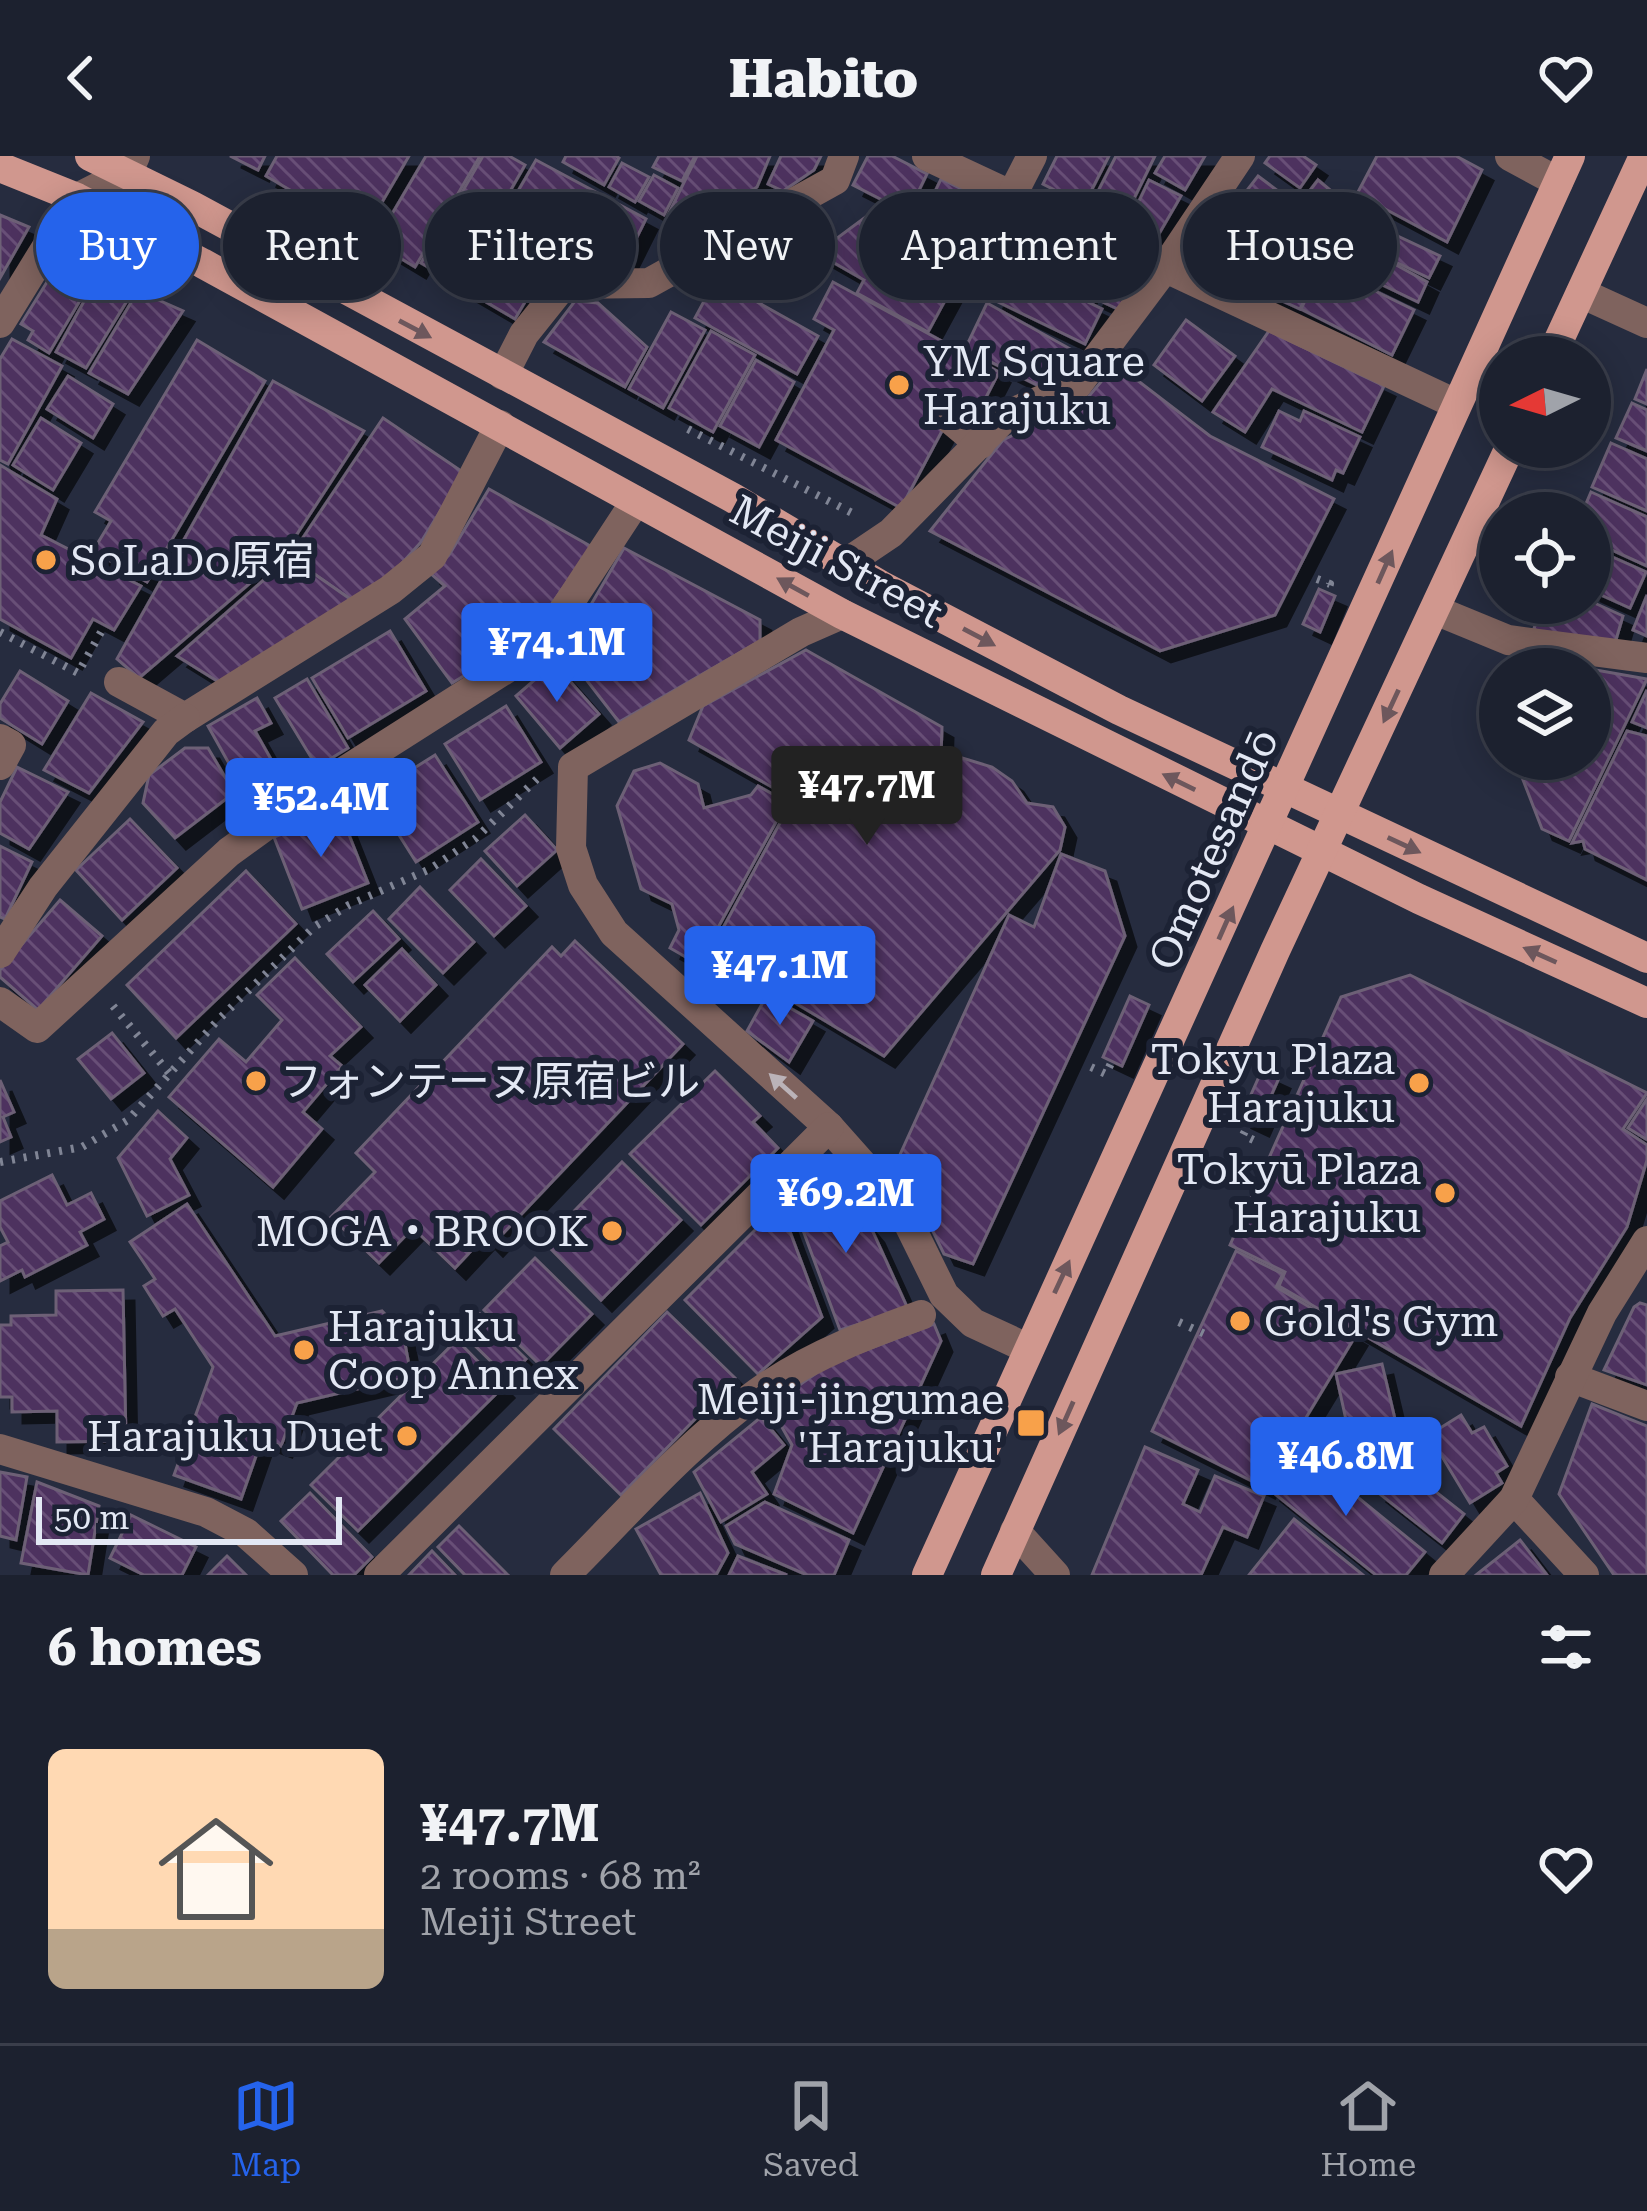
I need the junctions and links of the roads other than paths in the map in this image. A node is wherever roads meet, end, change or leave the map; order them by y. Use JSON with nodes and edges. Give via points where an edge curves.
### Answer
{"nodes":[{"id":1,"x":90,"y":156,"type":"edge"},
{"id":2,"x":844,"y":156,"type":"edge"},
{"id":3,"x":927,"y":156,"type":"edge"},
{"id":4,"x":1032,"y":156,"type":"edge"},
{"id":5,"x":1240,"y":156,"type":"edge"},
{"id":6,"x":1510,"y":156,"type":"edge"},
{"id":7,"x":1644,"y":156,"type":"edge"},
{"id":8,"x":132,"y":164,"type":"edge"},
{"id":9,"x":0,"y":167,"type":"edge"},
{"id":10,"x":1564,"y":169,"type":"edge"},
{"id":11,"x":62,"y":192,"type":"edge"},
{"id":12,"x":87,"y":192,"type":"edge"},
{"id":13,"x":1005,"y":192,"type":"edge"},
{"id":14,"x":1014,"y":192,"type":"edge"},
{"id":15,"x":1159,"y":262,"type":"edge"},
{"id":16,"x":199,"y":263,"type":"edge"},
{"id":17,"x":36,"y":265,"type":"edge"},
{"id":18,"x":1167,"y":266,"type":"junction"},
{"id":19,"x":1581,"y":293,"type":"junction"},
{"id":20,"x":0,"y":323,"type":"edge"},
{"id":21,"x":1647,"y":323,"type":"edge"},
{"id":22,"x":1562,"y":336,"type":"edge"},
{"id":23,"x":502,"y":375,"type":"junction"},
{"id":24,"x":1456,"y":404,"type":"junction"},
{"id":25,"x":949,"y":418,"type":"dead end"},
{"id":26,"x":500,"y":425,"type":"junction"},
{"id":27,"x":980,"y":444,"type":"junction"},
{"id":28,"x":1500,"y":468,"type":"edge"},
{"id":29,"x":636,"y":501,"type":"junction"},
{"id":30,"x":845,"y":564,"type":"junction"},
{"id":31,"x":1435,"y":610,"type":"junction"},
{"id":32,"x":842,"y":614,"type":"junction"},
{"id":33,"x":1647,"y":658,"type":"edge"},
{"id":34,"x":118,"y":682,"type":"dead end"},
{"id":35,"x":184,"y":718,"type":"junction"},
{"id":36,"x":0,"y":739,"type":"edge"},
{"id":37,"x":0,"y":765,"type":"edge"},
{"id":38,"x":1286,"y":790,"type":"junction"},
{"id":39,"x":1339,"y":814,"type":"junction"},
{"id":40,"x":1269,"y":826,"type":"junction"},
{"id":41,"x":1322,"y":852,"type":"junction"},
{"id":42,"x":0,"y":953,"type":"edge"},
{"id":43,"x":1647,"y":958,"type":"edge"},
{"id":44,"x":0,"y":1002,"type":"edge"},
{"id":45,"x":1647,"y":1004,"type":"edge"},
{"id":46,"x":829,"y":1127,"type":"junction"},
{"id":47,"x":1647,"y":1241,"type":"edge"},
{"id":48,"x":921,"y":1315,"type":"dead end"},
{"id":49,"x":1029,"y":1349,"type":"junction"},
{"id":50,"x":1570,"y":1377,"type":"junction"},
{"id":51,"x":1647,"y":1406,"type":"edge"},
{"id":52,"x":0,"y":1449,"type":"edge"},
{"id":53,"x":1514,"y":1499,"type":"junction"},
{"id":54,"x":1016,"y":1531,"type":"junction"},
{"id":55,"x":293,"y":1575,"type":"edge"},
{"id":56,"x":379,"y":1575,"type":"edge"},
{"id":57,"x":566,"y":1575,"type":"edge"},
{"id":58,"x":927,"y":1575,"type":"edge"},
{"id":59,"x":996,"y":1575,"type":"edge"},
{"id":60,"x":1055,"y":1575,"type":"edge"},
{"id":61,"x":1444,"y":1575,"type":"edge"},
{"id":62,"x":1585,"y":1575,"type":"edge"}],
"edges":[{"from":1,"to":8,"type":"main road","name":"Meiji Street"},
{"from":2,"to":23,"type":"street","via":[[835,180],[649,284],[564,284]]},
{"from":3,"to":13,"type":"street"},
{"from":4,"to":14,"type":"street"},
{"from":5,"to":18,"type":"street"},
{"from":6,"to":10,"type":"street"},
{"from":7,"to":19,"type":"main road"},
{"from":8,"to":12,"type":"street"},
{"from":8,"to":23,"type":"main road","name":"Meiji Street","one_way":true},
{"from":9,"to":11,"type":"main road","name":"Meiji Street"},
{"from":10,"to":24,"type":"main road","name":"Omotesandō"},
{"from":15,"to":18,"type":"street"},
{"from":16,"to":26,"type":"main road","name":"Meiji Street"},
{"from":17,"to":20,"type":"street"},
{"from":18,"to":24,"type":"street"},
{"from":18,"to":27,"type":"street","via":[[1077,385],[1025,418],[1006,415]]},
{"from":19,"to":21,"type":"street"},
{"from":19,"to":22,"type":"main road"},
{"from":23,"to":30,"type":"main road","name":"Meiji Street"},
{"from":38,"to":24,"type":"main road","name":"Omotesandō","one_way":true},
{"from":25,"to":27,"type":"street"},
{"from":26,"to":29,"type":"main road","name":"Meiji Street"},
{"from":26,"to":35,"type":"street","via":[[432,556]]},
{"from":27,"to":30,"type":"street","via":[[891,533]]},
{"from":28,"to":31,"type":"main road"},
{"from":32,"to":29,"type":"main road","name":"Meiji Street","one_way":true},
{"from":29,"to":44,"type":"street","via":[[540,647],[229,852],[38,1028]]},
{"from":30,"to":38,"type":"main road","name":"Meiji Street","one_way":true},
{"from":31,"to":33,"type":"street","via":[[1508,640]]},
{"from":31,"to":39,"type":"main road","one_way":true},
{"from":40,"to":32,"type":"main road","name":"Meiji Street","one_way":true},
{"from":46,"to":32,"type":"street","one_way":true,"via":[[614,933],[571,848],[573,766]]},
{"from":34,"to":35,"type":"street"},
{"from":35,"to":42,"type":"street","via":[[43,887]]},
{"from":36,"to":37,"type":"street","via":[[10,745]]},
{"from":38,"to":39,"type":"main road","name":"Meiji Street"},
{"from":38,"to":40,"type":"main road","name":"Omotesandō"},
{"from":39,"to":41,"type":"main road"},
{"from":39,"to":43,"type":"main road","name":"Meiji Street","one_way":true},
{"from":40,"to":41,"type":"main road","name":"Meiji Street"},
{"from":49,"to":40,"type":"main road","name":"Omotesandō","one_way":true},
{"from":45,"to":41,"type":"main road","name":"Meiji Street","one_way":true},
{"from":41,"to":54,"type":"main road","one_way":true},
{"from":46,"to":49,"type":"street","via":[[901,1208],[944,1295],[973,1322]]},
{"from":46,"to":56,"type":"street"},
{"from":47,"to":50,"type":"street"},
{"from":48,"to":57,"type":"street","via":[[861,1336],[768,1386],[697,1444]]},
{"from":49,"to":58,"type":"main road","name":"Omotesandō"},
{"from":50,"to":51,"type":"street"},
{"from":50,"to":53,"type":"street"},
{"from":52,"to":55,"type":"street","via":[[206,1512],[246,1533]]},
{"from":53,"to":61,"type":"street"},
{"from":53,"to":62,"type":"street"},
{"from":54,"to":59,"type":"main road"},
{"from":54,"to":60,"type":"street"}]}
